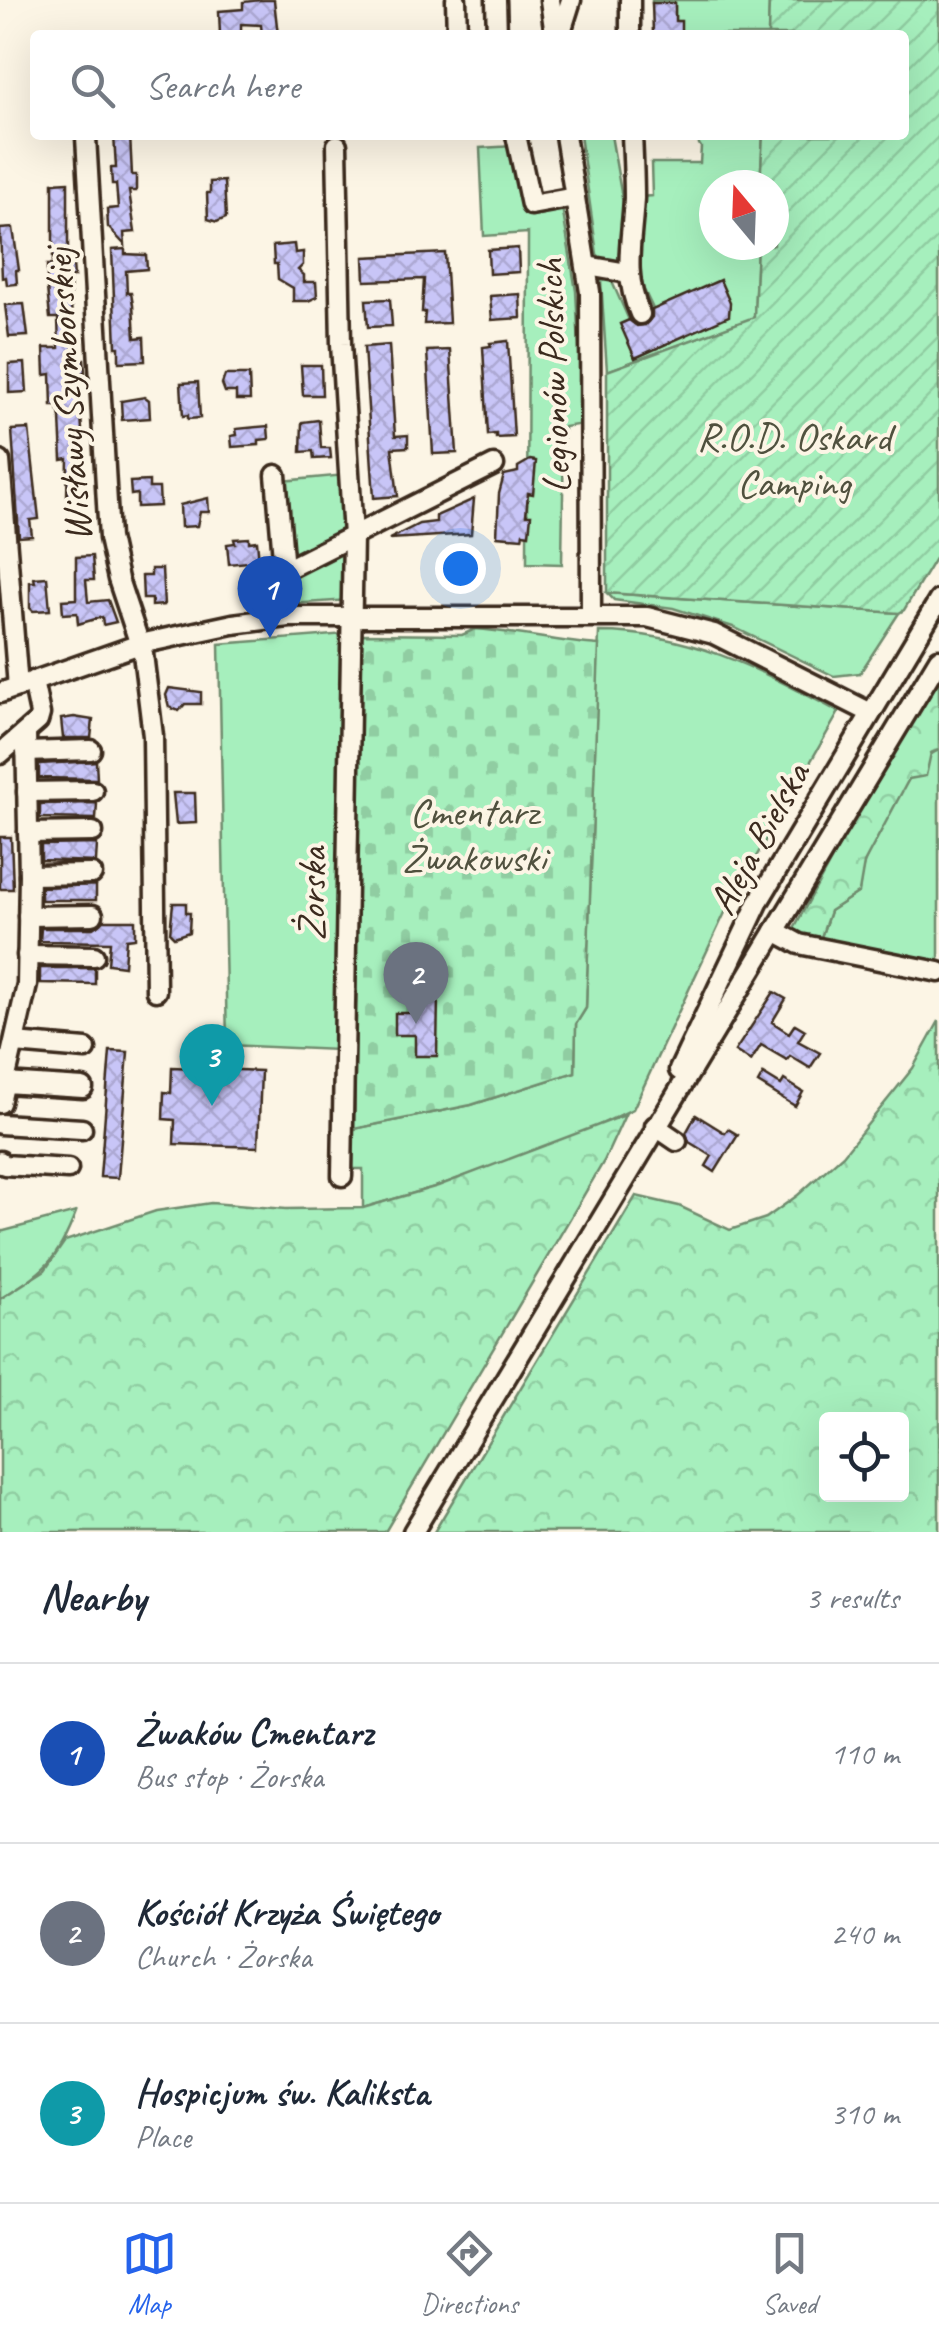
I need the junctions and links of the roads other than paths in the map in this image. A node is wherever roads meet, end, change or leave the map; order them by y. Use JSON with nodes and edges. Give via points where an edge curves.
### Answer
{"nodes":[{"id":1,"x":456,"y":0,"type":"edge"},
{"id":2,"x":496,"y":0,"type":"edge"},
{"id":3,"x":550,"y":0,"type":"edge"},
{"id":4,"x":572,"y":0,"type":"edge"},
{"id":5,"x":630,"y":0,"type":"edge"},
{"id":6,"x":457,"y":30,"type":"edge"},
{"id":7,"x":497,"y":30,"type":"edge"},
{"id":8,"x":557,"y":30,"type":"edge"},
{"id":9,"x":560,"y":30,"type":"edge"},
{"id":10,"x":630,"y":30,"type":"edge"},
{"id":11,"x":86,"y":140,"type":"edge"},
{"id":12,"x":518,"y":140,"type":"edge"},
{"id":13,"x":566,"y":140,"type":"edge"},
{"id":14,"x":632,"y":140,"type":"edge"},
{"id":15,"x":337,"y":145,"type":"dead end"},
{"id":16,"x":575,"y":197,"type":"junction"},
{"id":17,"x":587,"y":266,"type":"junction"},
{"id":18,"x":628,"y":273,"type":"junction"},
{"id":19,"x":640,"y":314,"type":"dead end"},
{"id":20,"x":0,"y":461,"type":"edge"},
{"id":21,"x":494,"y":465,"type":"dead end"},
{"id":22,"x":276,"y":476,"type":"dead end"},
{"id":23,"x":353,"y":536,"type":"junction"},
{"id":24,"x":285,"y":570,"type":"junction"},
{"id":25,"x":939,"y":600,"type":"edge"},
{"id":26,"x":352,"y":615,"type":"junction"},
{"id":27,"x":590,"y":616,"type":"junction"},
{"id":28,"x":288,"y":617,"type":"junction"},
{"id":29,"x":140,"y":644,"type":"junction"},
{"id":30,"x":939,"y":659,"type":"edge"},
{"id":31,"x":26,"y":684,"type":"junction"},
{"id":32,"x":0,"y":693,"type":"edge"},
{"id":33,"x":871,"y":712,"type":"junction"},
{"id":34,"x":26,"y":742,"type":"junction"},
{"id":35,"x":90,"y":750,"type":"dead end"},
{"id":36,"x":0,"y":754,"type":"edge"},
{"id":37,"x":27,"y":792,"type":"junction"},
{"id":38,"x":93,"y":792,"type":"dead end"},
{"id":39,"x":804,"y":824,"type":"junction"},
{"id":40,"x":93,"y":832,"type":"dead end"},
{"id":41,"x":28,"y":833,"type":"junction"},
{"id":42,"x":830,"y":840,"type":"junction"},
{"id":43,"x":92,"y":874,"type":"dead end"},
{"id":44,"x":29,"y":875,"type":"junction"},
{"id":45,"x":93,"y":915,"type":"dead end"},
{"id":46,"x":28,"y":916,"type":"junction"},
{"id":47,"x":775,"y":932,"type":"junction"},
{"id":48,"x":28,"y":956,"type":"junction"},
{"id":49,"x":94,"y":956,"type":"dead end"},
{"id":50,"x":939,"y":972,"type":"edge"},
{"id":51,"x":156,"y":990,"type":"dead end"},
{"id":52,"x":14,"y":1043,"type":"junction"},
{"id":53,"x":86,"y":1049,"type":"dead end"},
{"id":54,"x":5,"y":1083,"type":"junction"},
{"id":55,"x":83,"y":1088,"type":"dead end"},
{"id":56,"x":0,"y":1103,"type":"edge"},
{"id":57,"x":0,"y":1124,"type":"edge"},
{"id":58,"x":656,"y":1124,"type":"junction"},
{"id":59,"x":82,"y":1129,"type":"dead end"},
{"id":60,"x":677,"y":1141,"type":"dead end"},
{"id":61,"x":0,"y":1160,"type":"edge"},
{"id":62,"x":68,"y":1169,"type":"dead end"},
{"id":63,"x":342,"y":1176,"type":"dead end"},
{"id":64,"x":413,"y":1532,"type":"edge"}],
"edges":[{"from":1,"to":6,"type":"street"},
{"from":2,"to":7,"type":"street"},
{"from":3,"to":8,"type":"street"},
{"from":4,"to":9,"type":"street"},
{"from":5,"to":10,"type":"street"},
{"from":11,"to":29,"type":"street","name":"Wisławy Szymborskiej","via":[[109,538]]},
{"from":12,"to":16,"type":"street","via":[[532,205]]},
{"from":13,"to":16,"type":"street","name":"Legionów Polskich"},
{"from":14,"to":18,"type":"street","name":"Legionów Polskich"},
{"from":15,"to":23,"type":"street","name":"Żorska"},
{"from":16,"to":17,"type":"street","name":"Legionów Polskich"},
{"from":17,"to":18,"type":"street"},
{"from":17,"to":27,"type":"street","name":"Legionów Polskich"},
{"from":18,"to":19,"type":"street","name":"Legionów Polskich"},
{"from":20,"to":31,"type":"street"},
{"from":21,"to":23,"type":"street"},
{"from":22,"to":24,"type":"street"},
{"from":23,"to":24,"type":"street"},
{"from":23,"to":26,"type":"street","name":"Żorska"},
{"from":24,"to":28,"type":"street"},
{"from":25,"to":33,"type":"street","name":"Aleja Bielska"},
{"from":26,"to":27,"type":"street"},
{"from":26,"to":28,"type":"street"},
{"from":26,"to":63,"type":"street","name":"Żorska"},
{"from":27,"to":33,"type":"street","via":[[648,617],[714,634]]},
{"from":28,"to":29,"type":"street"},
{"from":29,"to":31,"type":"street"},
{"from":29,"to":51,"type":"street","via":[[153,736]]},
{"from":30,"to":42,"type":"street","name":"Aleja Bielska"},
{"from":31,"to":32,"type":"street"},
{"from":31,"to":34,"type":"street","via":[[40,714]]},
{"from":33,"to":39,"type":"street","name":"Aleja Bielska"},
{"from":34,"to":35,"type":"street"},
{"from":34,"to":36,"type":"street"},
{"from":34,"to":37,"type":"street"},
{"from":37,"to":38,"type":"street"},
{"from":37,"to":41,"type":"street"},
{"from":39,"to":42,"type":"street","via":[[815,840]]},
{"from":39,"to":58,"type":"street","name":"Aleja Bielska","via":[[760,899]]},
{"from":40,"to":41,"type":"street"},
{"from":41,"to":44,"type":"street"},
{"from":42,"to":47,"type":"street","name":"Aleja Bielska"},
{"from":43,"to":44,"type":"street"},
{"from":44,"to":46,"type":"street"},
{"from":45,"to":46,"type":"street"},
{"from":46,"to":48,"type":"street"},
{"from":47,"to":50,"type":"street","via":[[799,944]]},
{"from":47,"to":58,"type":"street","name":"Aleja Bielska"},
{"from":48,"to":49,"type":"street"},
{"from":48,"to":52,"type":"street"},
{"from":52,"to":53,"type":"street"},
{"from":52,"to":54,"type":"street"},
{"from":54,"to":55,"type":"street"},
{"from":54,"to":56,"type":"street"},
{"from":57,"to":59,"type":"street"},
{"from":58,"to":60,"type":"street"},
{"from":58,"to":64,"type":"street","name":"Aleja Bielska"},
{"from":61,"to":62,"type":"street"}]}
